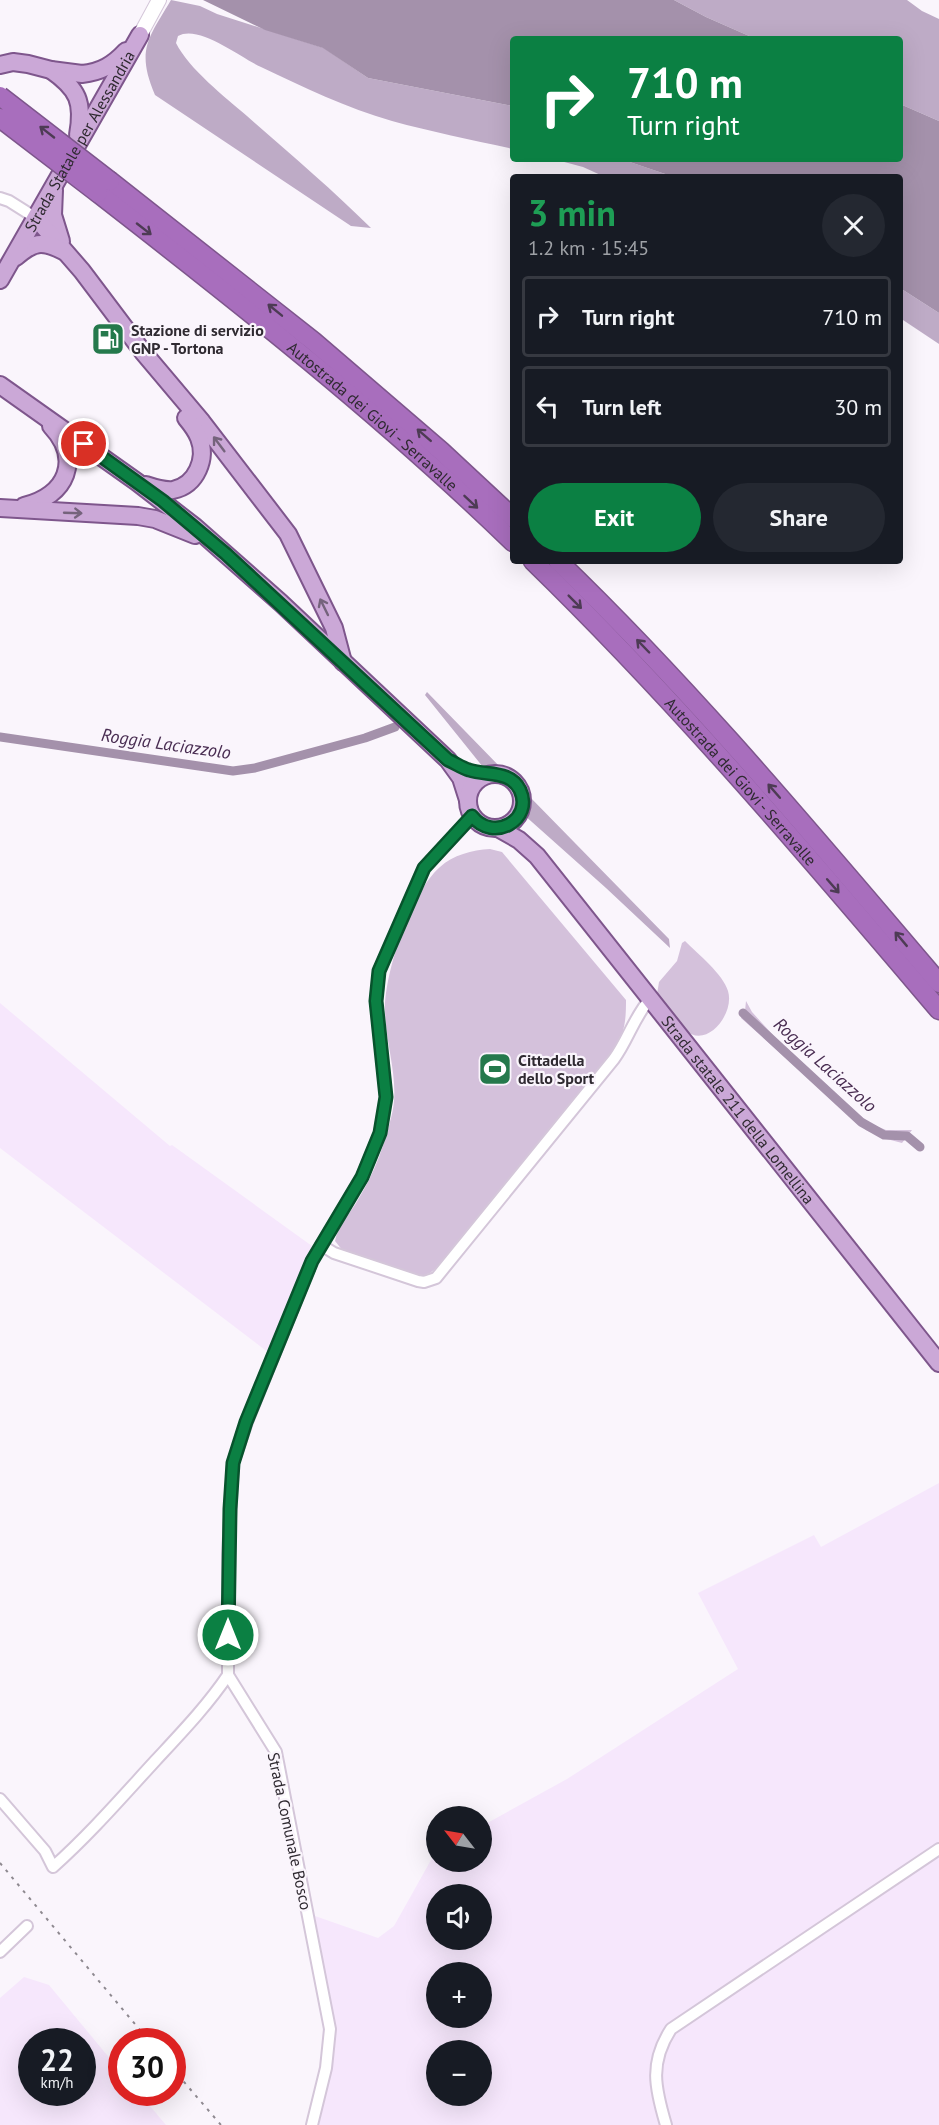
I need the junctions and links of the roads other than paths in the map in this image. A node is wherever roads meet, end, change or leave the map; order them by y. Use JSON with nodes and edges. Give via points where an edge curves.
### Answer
{"nodes":[{"id":1,"x":158,"y":2,"type":"edge"},
{"id":2,"x":140,"y":35,"type":"junction"},
{"id":3,"x":0,"y":65,"type":"edge"},
{"id":4,"x":51,"y":70,"type":"junction"},
{"id":5,"x":0,"y":96,"type":"edge"},
{"id":6,"x":0,"y":118,"type":"edge"},
{"id":7,"x":76,"y":146,"type":"junction"},
{"id":8,"x":55,"y":184,"type":"junction"},
{"id":9,"x":104,"y":187,"type":"junction"},
{"id":10,"x":0,"y":198,"type":"edge"},
{"id":11,"x":36,"y":218,"type":"junction"},
{"id":12,"x":66,"y":253,"type":"junction"},
{"id":13,"x":10,"y":261,"type":"junction"},
{"id":14,"x":0,"y":280,"type":"edge"},
{"id":15,"x":143,"y":352,"type":"junction"},
{"id":16,"x":0,"y":385,"type":"edge"},
{"id":17,"x":28,"y":404,"type":"junction"},
{"id":18,"x":137,"y":482,"type":"junction"},
{"id":19,"x":8,"y":508,"type":"edge"},
{"id":20,"x":510,"y":515,"type":"edge"},
{"id":21,"x":510,"y":539,"type":"edge"},
{"id":22,"x":226,"y":554,"type":"junction"},
{"id":23,"x":536,"y":564,"type":"edge"},
{"id":24,"x":561,"y":564,"type":"edge"},
{"id":25,"x":344,"y":662,"type":"junction"},
{"id":26,"x":448,"y":760,"type":"junction"},
{"id":27,"x":490,"y":775,"type":"junction"},
{"id":28,"x":470,"y":808,"type":"junction"},
{"id":29,"x":520,"y":812,"type":"junction"},
{"id":30,"x":498,"y":828,"type":"junction"},
{"id":31,"x":537,"y":856,"type":"junction"},
{"id":32,"x":939,"y":984,"type":"edge"},
{"id":33,"x":650,"y":999,"type":"junction"},
{"id":34,"x":939,"y":1010,"type":"edge"},
{"id":35,"x":321,"y":1245,"type":"junction"},
{"id":36,"x":939,"y":1363,"type":"edge"},
{"id":37,"x":228,"y":1675,"type":"junction"},
{"id":38,"x":0,"y":1799,"type":"edge"},
{"id":39,"x":939,"y":1849,"type":"edge"},
{"id":40,"x":27,"y":1926,"type":"dead end"},
{"id":41,"x":0,"y":1952,"type":"edge"},
{"id":42,"x":312,"y":2125,"type":"edge"},
{"id":43,"x":666,"y":2125,"type":"edge"}],
"edges":[{"from":1,"to":2,"type":"main road","name":"Strada Statale per Alessandria"},
{"from":2,"to":4,"type":"main road","via":[[103,70],[82,74]]},
{"from":2,"to":7,"type":"main road","name":"Strada Statale per Alessandria"},
{"from":3,"to":4,"type":"main road","via":[[13,63]]},
{"from":4,"to":7,"type":"main road","via":[[77,95],[81,114]]},
{"from":9,"to":5,"type":"highway","name":"Autostrada dei Giovi - Serravalle","one_way":true,"bridge":true},
{"from":6,"to":9,"type":"highway","name":"Autostrada dei Giovi - Serravalle","bridge":true},
{"from":7,"to":8,"type":"main road","name":"Strada Statale per Alessandria"},
{"from":8,"to":11,"type":"main road","name":"Strada Statale per Alessandria"},
{"from":8,"to":12,"type":"main road","via":[[53,215]]},
{"from":20,"to":9,"type":"highway","name":"Autostrada dei Giovi - Serravalle","one_way":true,"via":[[314,341]]},
{"from":9,"to":21,"type":"highway","name":"Autostrada dei Giovi - Serravalle","one_way":true,"via":[[332,378]]},
{"from":10,"to":11,"type":"street"},
{"from":11,"to":12,"type":"main road"},
{"from":11,"to":13,"type":"main road","name":"Strada Statale per Alessandria"},
{"from":12,"to":13,"type":"main road","via":[[48,244],[36,244]]},
{"from":12,"to":15,"type":"main road"},
{"from":13,"to":14,"type":"main road","name":"Strada Statale per Alessandria"},
{"from":15,"to":18,"type":"main road","via":[[198,435],[202,457],[192,478],[180,488],[162,490]]},
{"from":25,"to":15,"type":"main road","one_way":true,"via":[[334,628],[288,534]]},
{"from":16,"to":17,"type":"main road","name":"Strada statale 211 della Lomellina"},
{"from":17,"to":18,"type":"main road","name":"Strada statale 211 della Lomellina"},
{"from":17,"to":19,"type":"main road","via":[[60,436],[68,458],[67,468],[63,480],[48,498]]},
{"from":18,"to":22,"type":"main road","name":"Strada statale 211 della Lomellina"},
{"from":19,"to":22,"type":"main road","one_way":true,"via":[[155,519],[193,534]]},
{"from":22,"to":25,"type":"main road","name":"Strada statale 211 della Lomellina"},
{"from":23,"to":34,"type":"highway","name":"Autostrada dei Giovi - Serravalle","one_way":true,"via":[[724,759]]},
{"from":32,"to":24,"type":"highway","name":"Autostrada dei Giovi - Serravalle","one_way":true,"via":[[737,747]]},
{"from":25,"to":26,"type":"main road","name":"Strada statale 211 della Lomellina"},
{"from":26,"to":27,"type":"main road","name":"Strada statale 211 della Lomellina"},
{"from":26,"to":28,"type":"main road","name":"Strada statale 211 della Lomellina","via":[[461,778]]},
{"from":27,"to":28,"type":"main road","via":[[473,786]]},
{"from":27,"to":29,"type":"main road","name":"Strada statale 211 della Lomellina","via":[[507,777],[516,784],[522,800]]},
{"from":28,"to":30,"type":"main road","name":"Strada statale 211 della Lomellina","via":[[481,825]]},
{"from":28,"to":35,"type":"street","via":[[424,868],[379,971],[376,1001],[386,1097],[384,1115],[372,1157]]},
{"from":29,"to":30,"type":"main road","via":[[509,825]]},
{"from":29,"to":31,"type":"main road","name":"Strada statale 211 della Lomellina"},
{"from":30,"to":31,"type":"main road","name":"Strada statale 211 della Lomellina"},
{"from":31,"to":33,"type":"main road","name":"Strada statale 211 della Lomellina"},
{"from":33,"to":35,"type":"street","via":[[618,1053],[436,1278],[418,1281]]},
{"from":33,"to":36,"type":"main road","name":"Strada statale 211 della Lomellina"},
{"from":35,"to":37,"type":"street","via":[[246,1422],[233,1463]]},
{"from":37,"to":38,"type":"street","via":[[180,1734],[87,1836],[53,1867],[45,1851]]},
{"from":37,"to":42,"type":"street","name":"Strada Comunale Bosco","via":[[276,1752],[330,2029],[326,2068]]},
{"from":39,"to":43,"type":"street","via":[[671,2029],[655,2072]]},
{"from":40,"to":41,"type":"street"}]}
